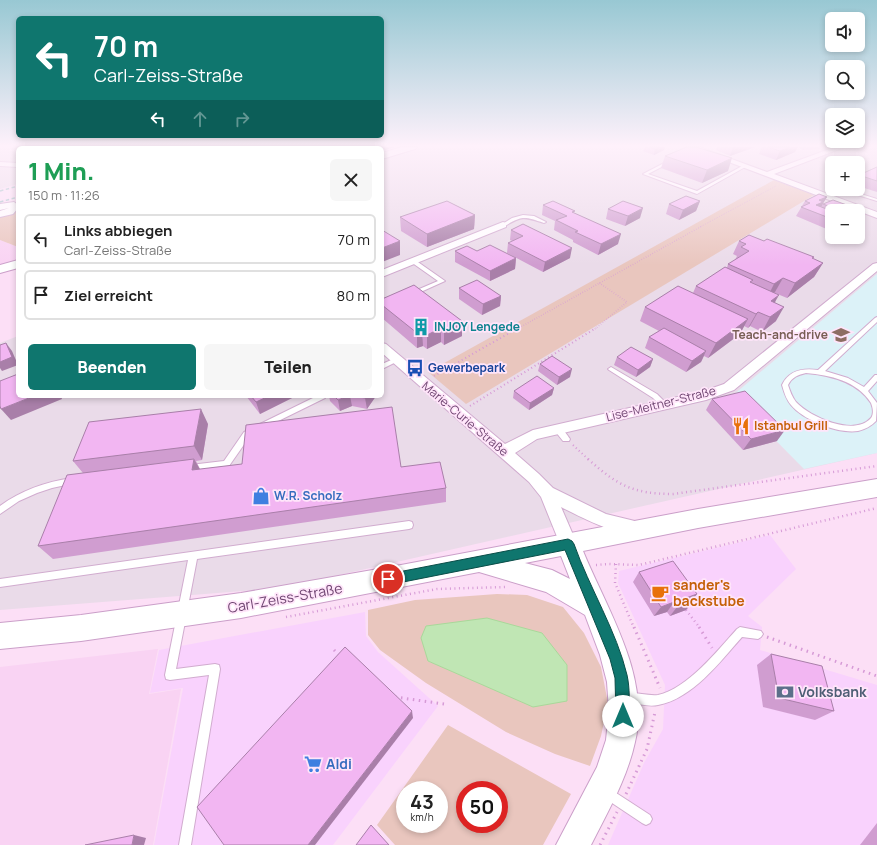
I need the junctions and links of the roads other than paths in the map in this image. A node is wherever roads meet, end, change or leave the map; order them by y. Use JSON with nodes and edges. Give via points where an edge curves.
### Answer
{"nodes":[{"id":1,"x":679,"y":186,"type":"edge"},
{"id":2,"x":709,"y":186,"type":"edge"},
{"id":3,"x":801,"y":186,"type":"edge"},
{"id":4,"x":865,"y":196,"type":"edge"},
{"id":5,"x":877,"y":200,"type":"edge"},
{"id":6,"x":0,"y":207,"type":"edge"},
{"id":7,"x":0,"y":214,"type":"edge"},
{"id":8,"x":877,"y":215,"type":"edge"},
{"id":9,"x":544,"y":222,"type":"dead end"},
{"id":10,"x":503,"y":225,"type":"joint"},
{"id":11,"x":413,"y":261,"type":"junction"},
{"id":12,"x":16,"y":265,"type":"edge"},
{"id":13,"x":877,"y":266,"type":"edge"},
{"id":14,"x":0,"y":269,"type":"edge"},
{"id":15,"x":384,"y":273,"type":"edge"},
{"id":16,"x":404,"y":298,"type":"edge"},
{"id":17,"x":877,"y":319,"type":"edge"},
{"id":18,"x":384,"y":349,"type":"edge"},
{"id":19,"x":396,"y":360,"type":"junction"},
{"id":20,"x":384,"y":366,"type":"edge"},
{"id":21,"x":611,"y":369,"type":"dead end"},
{"id":22,"x":820,"y":372,"type":"junction"},
{"id":23,"x":877,"y":377,"type":"edge"},
{"id":24,"x":864,"y":391,"type":"junction"},
{"id":25,"x":319,"y":398,"type":"edge"},
{"id":26,"x":664,"y":405,"type":"junction"},
{"id":27,"x":504,"y":452,"type":"junction"},
{"id":28,"x":178,"y":469,"type":"edge"},
{"id":29,"x":83,"y":480,"type":"edge"},
{"id":30,"x":877,"y":488,"type":"edge"},
{"id":31,"x":547,"y":493,"type":"junction"},
{"id":32,"x":0,"y":511,"type":"edge"},
{"id":33,"x":409,"y":525,"type":"dead end"},
{"id":34,"x":641,"y":529,"type":"junction"},
{"id":35,"x":568,"y":544,"type":"junction"},
{"id":36,"x":193,"y":557,"type":"junction"},
{"id":37,"x":480,"y":562,"type":"junction"},
{"id":38,"x":0,"y":583,"type":"edge"},
{"id":39,"x":593,"y":606,"type":"junction"},
{"id":40,"x":182,"y":615,"type":"junction"},
{"id":41,"x":758,"y":634,"type":"road end"},
{"id":42,"x":0,"y":636,"type":"edge"},
{"id":43,"x":623,"y":697,"type":"junction"},
{"id":44,"x":602,"y":790,"type":"junction"},
{"id":45,"x":646,"y":819,"type":"dead end"},
{"id":46,"x":185,"y":845,"type":"edge"},
{"id":47,"x":573,"y":845,"type":"edge"}],
"edges":[{"from":1,"to":2,"type":"lane","via":[[697,193]]},
{"from":3,"to":8,"type":"street"},
{"from":4,"to":5,"type":"lane"},
{"from":6,"to":7,"type":"street","via":[[14,205],[10,212]]},
{"from":9,"to":10,"type":"lane","via":[[529,215]]},
{"from":10,"to":11,"type":"street"},
{"from":11,"to":15,"type":"street"},
{"from":11,"to":16,"type":"lane","via":[[442,281]]},
{"from":12,"to":14,"type":"main road"},
{"from":13,"to":26,"type":"street","name":"Lise-Meitner-Straße","via":[[729,387]]},
{"from":17,"to":22,"type":"lane"},
{"from":18,"to":19,"type":"street","name":"Marie-Curie-Straße"},
{"from":19,"to":20,"type":"lane"},
{"from":19,"to":27,"type":"street","name":"Marie-Curie-Straße"},
{"from":21,"to":26,"type":"lane","via":[[656,396]]},
{"from":22,"to":24,"type":"lane","via":[[843,379]]},
{"from":22,"to":24,"type":"lane","via":[[796,373],[788,378],[785,385],[793,403],[816,420],[847,428],[860,428],[870,424],[876,418],[877,410]]},
{"from":23,"to":24,"type":"lane"},
{"from":25,"to":28,"type":"lane","via":[[247,434],[226,464]]},
{"from":26,"to":27,"type":"street","name":"Lise-Meitner-Straße","via":[[562,434],[533,435]]},
{"from":27,"to":31,"type":"street","name":"Marie-Curie-Straße"},
{"from":29,"to":32,"type":"lane","via":[[52,483],[26,493]]},
{"from":30,"to":34,"type":"main road","name":"Carl-Zeiss-Straße"},
{"from":31,"to":34,"type":"street","name":"Marie-Curie-Straße","via":[[603,520]]},
{"from":31,"to":35,"type":"street","name":"Marie-Curie-Straße"},
{"from":33,"to":36,"type":"lane"},
{"from":34,"to":35,"type":"main road","name":"Carl-Zeiss-Straße"},
{"from":35,"to":37,"type":"main road","name":"Carl-Zeiss-Straße"},
{"from":35,"to":39,"type":"main road"},
{"from":36,"to":38,"type":"lane"},
{"from":36,"to":40,"type":"lane"},
{"from":37,"to":39,"type":"main road","via":[[552,582]]},
{"from":37,"to":40,"type":"main road","name":"Carl-Zeiss-Straße"},
{"from":39,"to":43,"type":"main road","via":[[616,659]]},
{"from":40,"to":42,"type":"main road","name":"Carl-Zeiss-Straße"},
{"from":40,"to":46,"type":"lane","via":[[170,675],[215,669]]},
{"from":41,"to":43,"type":"lane","via":[[740,632],[718,658],[682,690],[658,700]]},
{"from":43,"to":44,"type":"main road","via":[[623,722],[617,753]]},
{"from":44,"to":45,"type":"lane"},
{"from":44,"to":47,"type":"main road"}]}
